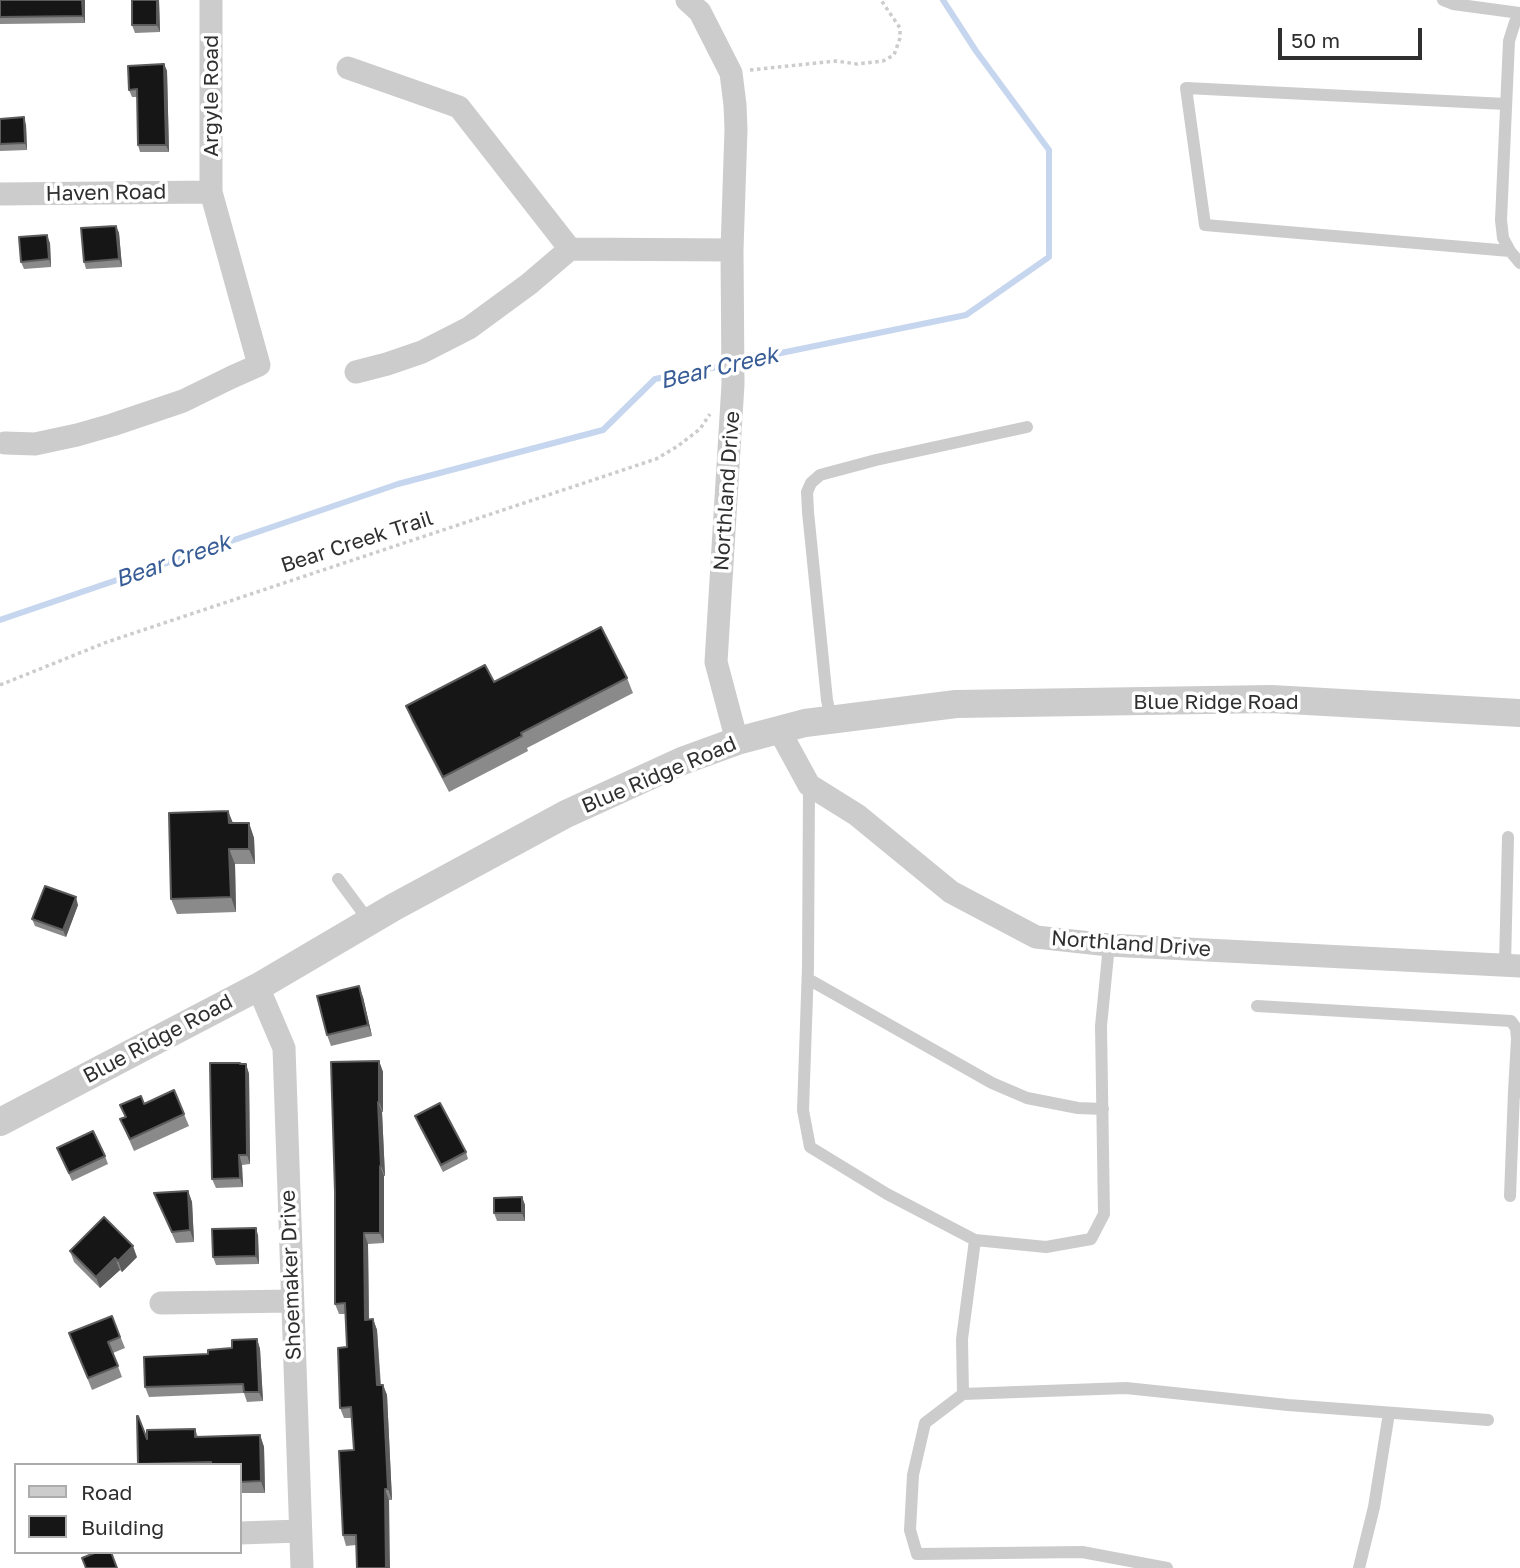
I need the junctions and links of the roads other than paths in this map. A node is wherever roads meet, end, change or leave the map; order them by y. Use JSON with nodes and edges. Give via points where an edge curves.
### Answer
{"nodes":[{"id":1,"x":211,"y":0,"type":"edge"},
{"id":2,"x":687,"y":0,"type":"edge"},
{"id":3,"x":1443,"y":0,"type":"edge"},
{"id":4,"x":1520,"y":14,"type":"edge"},
{"id":5,"x":348,"y":68,"type":"dead end"},
{"id":6,"x":1506,"y":104,"type":"junction"},
{"id":7,"x":211,"y":192,"type":"junction"},
{"id":8,"x":0,"y":194,"type":"edge"},
{"id":9,"x":570,"y":249,"type":"junction"},
{"id":10,"x":732,"y":250,"type":"junction"},
{"id":11,"x":1510,"y":251,"type":"junction"},
{"id":12,"x":1520,"y":263,"type":"edge"},
{"id":13,"x":356,"y":372,"type":"dead end"},
{"id":14,"x":1027,"y":427,"type":"dead end"},
{"id":15,"x":5,"y":443,"type":"dead end"},
{"id":16,"x":1520,"y":713,"type":"edge"},
{"id":17,"x":831,"y":719,"type":"junction"},
{"id":18,"x":779,"y":730,"type":"junction"},
{"id":19,"x":737,"y":741,"type":"junction"},
{"id":20,"x":809,"y":785,"type":"junction"},
{"id":21,"x":1508,"y":836,"type":"dead end"},
{"id":22,"x":338,"y":879,"type":"dead end"},
{"id":23,"x":369,"y":922,"type":"junction"},
{"id":24,"x":1109,"y":945,"type":"junction"},
{"id":25,"x":1513,"y":965,"type":"edge"},
{"id":26,"x":808,"y":979,"type":"junction"},
{"id":27,"x":258,"y":987,"type":"junction"},
{"id":28,"x":1257,"y":1006,"type":"dead end"},
{"id":29,"x":1517,"y":1092,"type":"edge"},
{"id":30,"x":1102,"y":1109,"type":"junction"},
{"id":31,"x":0,"y":1122,"type":"edge"},
{"id":32,"x":1510,"y":1196,"type":"dead end"},
{"id":33,"x":975,"y":1240,"type":"junction"},
{"id":34,"x":291,"y":1301,"type":"junction"},
{"id":35,"x":162,"y":1303,"type":"dead end"},
{"id":36,"x":963,"y":1394,"type":"junction"},
{"id":37,"x":1389,"y":1413,"type":"junction"},
{"id":38,"x":1488,"y":1420,"type":"dead end"},
{"id":39,"x":300,"y":1531,"type":"junction"},
{"id":40,"x":242,"y":1533,"type":"edge"},
{"id":41,"x":302,"y":1568,"type":"edge"},
{"id":42,"x":1167,"y":1568,"type":"edge"},
{"id":43,"x":1359,"y":1568,"type":"edge"}],
"edges":[{"from":1,"to":7,"type":"street","name":"Argyle Road"},
{"from":2,"to":10,"type":"street","name":"Northland Drive","via":[[700,12],[732,73],[736,129]]},
{"from":3,"to":4,"type":"lane"},
{"from":4,"to":6,"type":"lane","via":[[1508,41]]},
{"from":5,"to":9,"type":"street","via":[[459,107]]},
{"from":6,"to":11,"type":"lane","via":[[1501,220]]},
{"from":6,"to":11,"type":"lane","via":[[1186,88],[1205,225]]},
{"from":7,"to":8,"type":"street","name":"Haven Road"},
{"from":7,"to":15,"type":"street","name":"Argyle Road","via":[[259,365],[183,401],[112,425],[35,444]]},
{"from":9,"to":10,"type":"street"},
{"from":9,"to":13,"type":"street","via":[[469,328],[422,352]]},
{"from":10,"to":19,"type":"street","name":"Northland Drive","via":[[733,384],[716,662]]},
{"from":11,"to":12,"type":"lane"},
{"from":14,"to":17,"type":"lane","via":[[876,460],[820,475],[811,483],[808,512]]},
{"from":16,"to":17,"type":"street","name":"Blue Ridge Road","via":[[1250,699],[956,704]]},
{"from":17,"to":18,"type":"street","name":"Blue Ridge Road"},
{"from":18,"to":19,"type":"street","name":"Blue Ridge Road"},
{"from":18,"to":20,"type":"street","name":"Northland Drive"},
{"from":19,"to":23,"type":"street","name":"Blue Ridge Road","via":[[566,814]]},
{"from":20,"to":24,"type":"street","name":"Northland Drive","via":[[857,816],[951,891],[1036,937]]},
{"from":20,"to":26,"type":"lane"},
{"from":21,"to":25,"type":"lane"},
{"from":22,"to":23,"type":"lane"},
{"from":23,"to":27,"type":"street","name":"Blue Ridge Road"},
{"from":24,"to":25,"type":"street","name":"Northland Drive"},
{"from":24,"to":30,"type":"lane","via":[[1101,1026]]},
{"from":26,"to":30,"type":"lane","via":[[992,1083],[1027,1098]]},
{"from":26,"to":33,"type":"lane","via":[[803,1110],[810,1146],[887,1194]]},
{"from":27,"to":31,"type":"street","name":"Blue Ridge Road"},
{"from":27,"to":34,"type":"street","name":"Shoemaker Drive","via":[[284,1048]]},
{"from":28,"to":29,"type":"lane","via":[[1511,1021],[1517,1039]]},
{"from":29,"to":32,"type":"lane"},
{"from":30,"to":33,"type":"lane","via":[[1104,1214],[1091,1239],[1046,1247]]},
{"from":33,"to":36,"type":"lane","via":[[962,1339]]},
{"from":34,"to":35,"type":"street"},
{"from":34,"to":39,"type":"street","name":"Shoemaker Drive"},
{"from":36,"to":37,"type":"lane","via":[[1126,1388]]},
{"from":36,"to":42,"type":"lane","via":[[925,1423],[913,1475],[910,1530],[917,1553],[1082,1552]]},
{"from":37,"to":38,"type":"lane"},
{"from":37,"to":43,"type":"lane"},
{"from":39,"to":40,"type":"street"},
{"from":39,"to":41,"type":"street","name":"Shoemaker Drive"}]}
